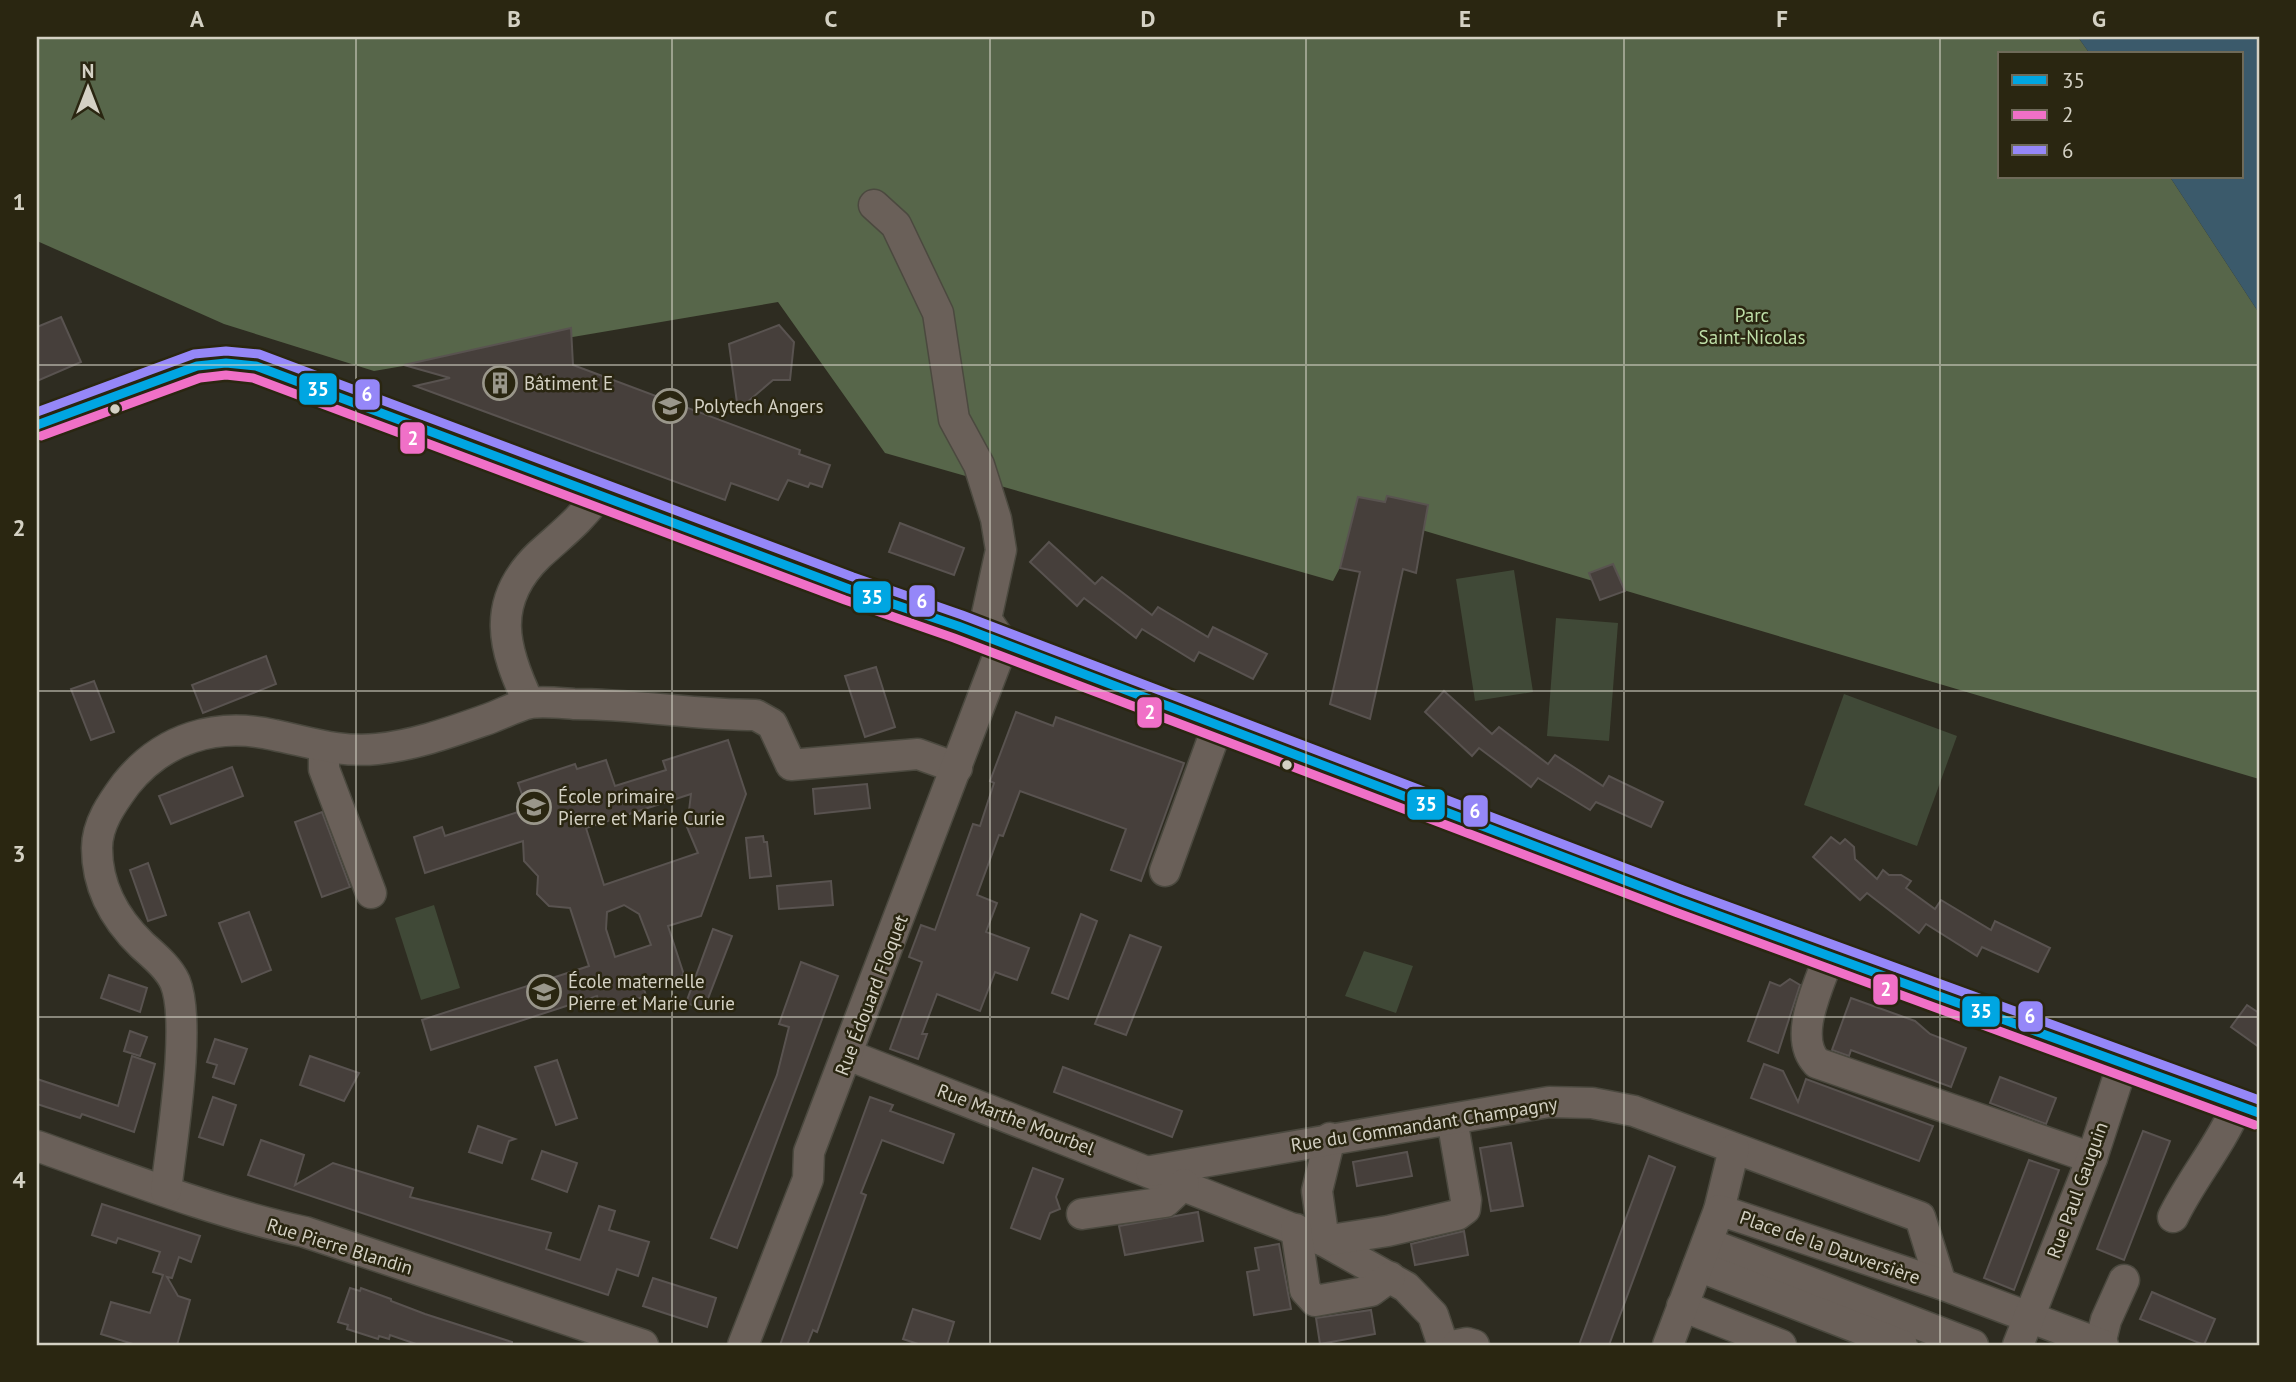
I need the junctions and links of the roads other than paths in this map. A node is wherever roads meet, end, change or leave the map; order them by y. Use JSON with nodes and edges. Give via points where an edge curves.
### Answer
{"nodes":[{"id":1,"x":874,"y":205,"type":"dead end"},
{"id":2,"x":37,"y":425,"type":"edge"},
{"id":3,"x":599,"y":494,"type":"junction"},
{"id":4,"x":1003,"y":644,"type":"junction"},
{"id":5,"x":529,"y":703,"type":"junction"},
{"id":6,"x":1218,"y":725,"type":"junction"},
{"id":7,"x":324,"y":748,"type":"junction"},
{"id":8,"x":957,"y":768,"type":"junction"},
{"id":9,"x":1164,"y":871,"type":"dead end"},
{"id":10,"x":371,"y":893,"type":"dead end"},
{"id":11,"x":1829,"y":956,"type":"junction"},
{"id":12,"x":848,"y":1055,"type":"junction"},
{"id":13,"x":2123,"y":1063,"type":"junction"},
{"id":14,"x":2248,"y":1109,"type":"edge"},
{"id":15,"x":1452,"y":1119,"type":"junction"},
{"id":16,"x":1330,"y":1138,"type":"junction"},
{"id":17,"x":37,"y":1146,"type":"edge"},
{"id":18,"x":1734,"y":1149,"type":"junction"},
{"id":19,"x":2092,"y":1158,"type":"junction"},
{"id":20,"x":1151,"y":1171,"type":"junction"},
{"id":21,"x":1184,"y":1184,"type":"junction"},
{"id":22,"x":166,"y":1191,"type":"junction"},
{"id":23,"x":1720,"y":1210,"type":"junction"},
{"id":24,"x":1082,"y":1214,"type":"dead end"},
{"id":25,"x":2173,"y":1217,"type":"dead end"},
{"id":26,"x":1296,"y":1229,"type":"junction"},
{"id":27,"x":1324,"y":1241,"type":"junction"},
{"id":28,"x":1702,"y":1255,"type":"junction"},
{"id":29,"x":1390,"y":1277,"type":"junction"},
{"id":30,"x":2124,"y":1280,"type":"dead end"},
{"id":31,"x":1941,"y":1284,"type":"junction"},
{"id":32,"x":1682,"y":1307,"type":"junction"},
{"id":33,"x":2029,"y":1317,"type":"junction"},
{"id":34,"x":643,"y":1345,"type":"edge"},
{"id":35,"x":743,"y":1345,"type":"edge"},
{"id":36,"x":1443,"y":1345,"type":"edge"},
{"id":37,"x":1457,"y":1345,"type":"edge"},
{"id":38,"x":1474,"y":1345,"type":"edge"},
{"id":39,"x":1668,"y":1345,"type":"edge"},
{"id":40,"x":1781,"y":1345,"type":"edge"},
{"id":41,"x":1902,"y":1345,"type":"edge"},
{"id":42,"x":1973,"y":1345,"type":"edge"},
{"id":43,"x":2018,"y":1345,"type":"edge"},
{"id":44,"x":2102,"y":1345,"type":"edge"}],
"edges":[{"from":1,"to":4,"type":"street","via":[[896,225],[938,313],[954,419],[979,465],[996,519],[1002,550],[985,619]]},
{"from":2,"to":3,"type":"street","via":[[197,366],[256,366]]},
{"from":3,"to":4,"type":"street"},
{"from":3,"to":5,"type":"street","via":[[579,522],[537,557],[513,589],[505,634],[511,663]]},
{"from":4,"to":6,"type":"street"},
{"from":4,"to":8,"type":"street","name":"Rue Édouard Floquet"},
{"from":5,"to":7,"type":"street","via":[[418,743],[372,750]]},
{"from":5,"to":8,"type":"street","via":[[756,715],[772,724],[790,765],[918,754]]},
{"from":6,"to":9,"type":"street"},
{"from":6,"to":11,"type":"street"},
{"from":7,"to":10,"type":"street","via":[[324,769]]},
{"from":7,"to":22,"type":"street","via":[[254,732],[188,738],[144,762],[103,817],[97,846],[106,899],[137,940],[164,965],[180,1002]]},
{"from":8,"to":12,"type":"street","name":"Rue Édouard Floquet"},
{"from":11,"to":13,"type":"street"},
{"from":11,"to":19,"type":"street","via":[[1805,1033],[1806,1049],[1817,1063]]},
{"from":12,"to":20,"type":"street","name":"Rue Marthe Mourbel"},
{"from":12,"to":35,"type":"street","name":"Rue Édouard Floquet","via":[[808,1152],[807,1180]]},
{"from":13,"to":14,"type":"street"},
{"from":13,"to":19,"type":"street","name":"Rue Paul Gauguin"},
{"from":14,"to":25,"type":"street","via":[[2191,1181]]},
{"from":15,"to":16,"type":"street","name":"Rue du Commandant Champagny"},
{"from":15,"to":18,"type":"street","name":"Rue du Commandant Champagny","via":[[1549,1102],[1592,1103],[1634,1111]]},
{"from":15,"to":27,"type":"street","via":[[1465,1209],[1457,1215],[1388,1231]]},
{"from":16,"to":20,"type":"street","name":"Rue du Commandant Champagny"},
{"from":16,"to":27,"type":"street","via":[[1317,1191]]},
{"from":17,"to":22,"type":"street","name":"Rue Pierre Blandin"},
{"from":18,"to":23,"type":"street","name":"Place de la Dauversière"},
{"from":18,"to":31,"type":"street","name":"Place de la Dauversière","via":[[1920,1217]]},
{"from":19,"to":33,"type":"street","name":"Rue Paul Gauguin"},
{"from":20,"to":21,"type":"street","name":"Rue Marthe Mourbel"},
{"from":21,"to":24,"type":"street","via":[[1165,1202]]},
{"from":21,"to":26,"type":"street","name":"Rue Marthe Mourbel"},
{"from":22,"to":34,"type":"street","name":"Rue Pierre Blandin","via":[[305,1232]]},
{"from":23,"to":28,"type":"street","name":"Place de la Dauversière"},
{"from":23,"to":31,"type":"street","name":"Place de la Dauversière"},
{"from":26,"to":27,"type":"street","name":"Rue Marthe Mourbel"},
{"from":26,"to":29,"type":"street","via":[[1305,1290],[1315,1301],[1371,1291]]},
{"from":27,"to":29,"type":"street","name":"Rue Marthe Mourbel"},
{"from":28,"to":32,"type":"street","name":"Place de la Dauversière"},
{"from":28,"to":41,"type":"street"},
{"from":28,"to":42,"type":"street"},
{"from":29,"to":36,"type":"street","name":"Rue Marthe Mourbel","via":[[1433,1315]]},
{"from":30,"to":44,"type":"street","via":[[2106,1320]]},
{"from":31,"to":33,"type":"street","name":"Place de la Dauversière"},
{"from":32,"to":39,"type":"street","name":"Place de la Dauversière"},
{"from":32,"to":40,"type":"street"},
{"from":33,"to":43,"type":"street","name":"Rue Paul Gauguin"},
{"from":33,"to":44,"type":"street","name":"Place de la Dauversière"},
{"from":37,"to":38,"type":"street"}]}
